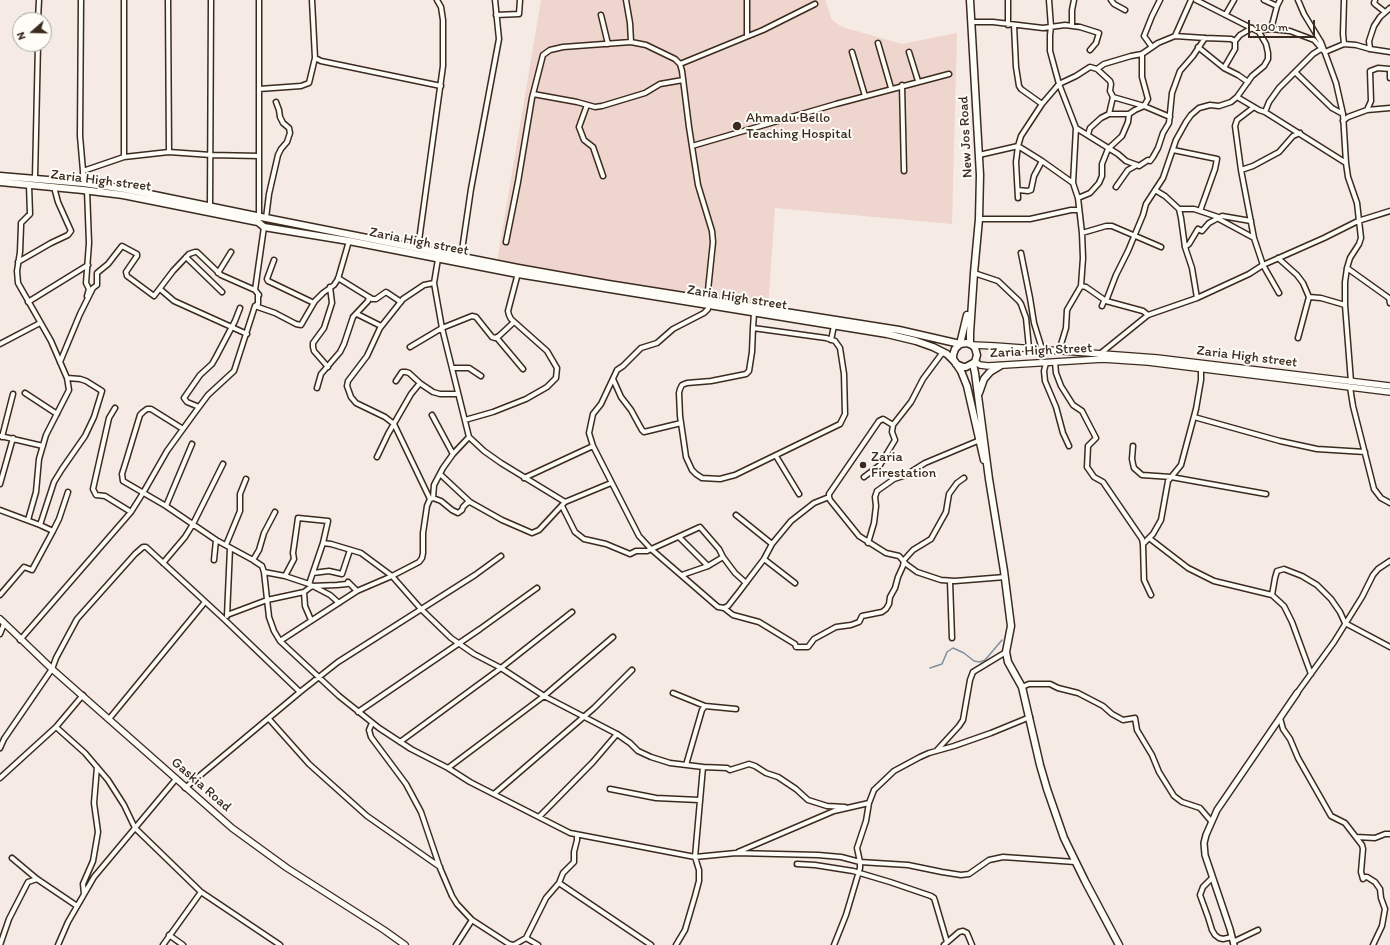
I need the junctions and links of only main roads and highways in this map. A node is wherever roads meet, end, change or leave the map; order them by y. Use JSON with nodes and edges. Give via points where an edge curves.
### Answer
{"nodes":[{"id":1,"x":970,"y":0,"type":"edge"},
{"id":2,"x":0,"y":176,"type":"edge"},
{"id":3,"x":0,"y":182,"type":"edge"},
{"id":4,"x":210,"y":209,"type":"junction"},
{"id":5,"x":518,"y":271,"type":"junction"},
{"id":6,"x":974,"y":273,"type":"junction"},
{"id":7,"x":707,"y":302,"type":"junction"},
{"id":8,"x":834,"y":323,"type":"junction"},
{"id":9,"x":960,"y":344,"type":"junction"},
{"id":10,"x":971,"y":345,"type":"junction"},
{"id":11,"x":1101,"y":354,"type":"joint"},
{"id":12,"x":1110,"y":360,"type":"joint"},
{"id":13,"x":956,"y":363,"type":"junction"},
{"id":14,"x":974,"y":363,"type":"junction"},
{"id":15,"x":1000,"y":366,"type":"junction"},
{"id":16,"x":1350,"y":385,"type":"junction"},
{"id":17,"x":1390,"y":386,"type":"edge"},
{"id":18,"x":1390,"y":392,"type":"edge"},
{"id":19,"x":979,"y":402,"type":"junction"},
{"id":20,"x":989,"y":479,"type":"junction"},
{"id":21,"x":0,"y":619,"type":"edge"},
{"id":22,"x":405,"y":945,"type":"edge"},
{"id":23,"x":1119,"y":945,"type":"edge"}],
"edges":[{"from":1,"to":6,"type":"main road","name":"New Jos Road","via":[[980,175]]},
{"from":2,"to":4,"type":"main road","name":"Zaria High street","via":[[133,190]]},
{"from":3,"to":4,"type":"main road","name":"Zaria High street","via":[[87,190]]},
{"from":4,"to":5,"type":"main road","name":"Zaria High street","via":[[418,248]]},
{"from":4,"to":5,"type":"main road","name":"Zaria High street","via":[[258,222],[264,227]]},
{"from":5,"to":7,"type":"main road","name":"Zaria High street"},
{"from":6,"to":9,"type":"main road","name":"New Jos Road"},
{"from":6,"to":10,"type":"main road","name":"New Jos Road"},
{"from":7,"to":8,"type":"main road","name":"Zaria High street"},
{"from":7,"to":8,"type":"main road","name":"Zaria High street","via":[[754,313]]},
{"from":8,"to":9,"type":"main road","via":[[899,330]]},
{"from":8,"to":13,"type":"main road","via":[[916,341],[943,352]]},
{"from":9,"to":10,"type":"main road"},
{"from":9,"to":13,"type":"main road","via":[[953,352]]},
{"from":10,"to":11,"type":"main road","name":"Zaria High Street"},
{"from":10,"to":14,"type":"main road","via":[[977,355]]},
{"from":11,"to":16,"type":"main road","name":"Zaria High street","via":[[1156,358]]},
{"from":12,"to":15,"type":"main road","name":"Zaria High Street"},
{"from":12,"to":16,"type":"main road","name":"Zaria High street"},
{"from":13,"to":14,"type":"main road","via":[[966,367]]},
{"from":13,"to":20,"type":"main road","via":[[967,386]]},
{"from":14,"to":15,"type":"main road","name":"Zaria High Street"},
{"from":14,"to":19,"type":"main road"},
{"from":15,"to":19,"type":"main road","via":[[984,379]]},
{"from":16,"to":17,"type":"main road","name":"Zaria High street"},
{"from":16,"to":18,"type":"main road","name":"Zaria High street"},
{"from":19,"to":20,"type":"main road"},
{"from":20,"to":23,"type":"main road","via":[[1011,626],[1006,652],[1008,662],[1022,687],[1047,790],[1064,838]]},
{"from":21,"to":22,"type":"main road","name":"Gaskia Road","via":[[52,669],[232,828],[287,868]]}]}
